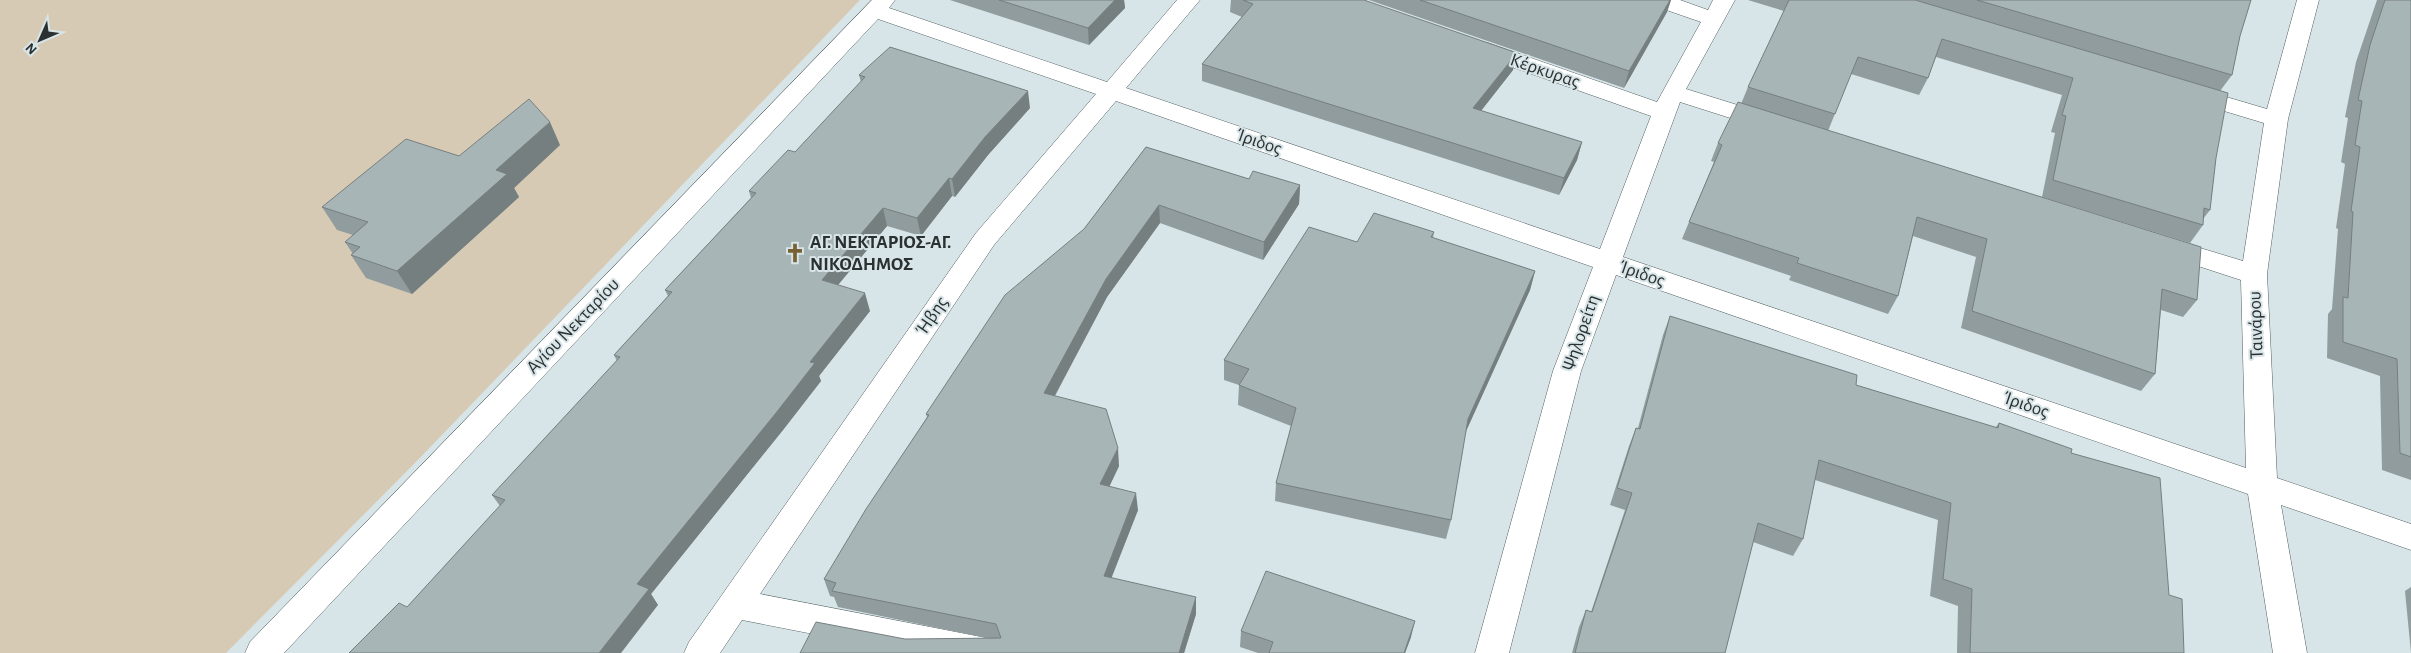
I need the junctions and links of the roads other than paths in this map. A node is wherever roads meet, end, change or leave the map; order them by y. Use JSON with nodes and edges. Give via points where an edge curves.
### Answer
{"nodes":[{"id":1,"x":1189,"y":0,"type":"edge"},
{"id":2,"x":1660,"y":0,"type":"edge"},
{"id":3,"x":2308,"y":0,"type":"edge"},
{"id":4,"x":879,"y":5,"type":"edge"},
{"id":5,"x":1718,"y":10,"type":"edge"},
{"id":6,"x":1461,"y":42,"type":"edge"},
{"id":7,"x":2173,"y":88,"type":"edge"},
{"id":8,"x":1111,"y":91,"type":"junction"},
{"id":9,"x":1667,"y":102,"type":"junction"},
{"id":10,"x":2276,"y":119,"type":"junction"},
{"id":11,"x":1786,"y":128,"type":"edge"},
{"id":12,"x":2139,"y":238,"type":"edge"},
{"id":13,"x":1606,"y":261,"type":"junction"},
{"id":14,"x":2254,"y":274,"type":"junction"},
{"id":15,"x":2262,"y":486,"type":"junction"},
{"id":16,"x":2411,"y":537,"type":"edge"},
{"id":17,"x":735,"y":604,"type":"junction"},
{"id":18,"x":262,"y":653,"type":"edge"},
{"id":19,"x":702,"y":653,"type":"edge"},
{"id":20,"x":987,"y":653,"type":"edge"},
{"id":21,"x":1492,"y":653,"type":"edge"},
{"id":22,"x":2290,"y":653,"type":"edge"}],
"edges":[{"from":1,"to":8,"type":"street","name":"Ήβης"},
{"from":2,"to":5,"type":"street"},
{"from":3,"to":10,"type":"street","name":"Ταινάρου"},
{"from":4,"to":8,"type":"street","name":"Ίριδος"},
{"from":4,"to":18,"type":"street","name":"Αγίου Νεκταρίου"},
{"from":5,"to":9,"type":"street","name":"Ψηλορείτη"},
{"from":6,"to":9,"type":"street","name":"Κέρκυρας"},
{"from":7,"to":10,"type":"street"},
{"from":8,"to":13,"type":"street","name":"Ίριδος"},
{"from":8,"to":17,"type":"street","name":"Ήβης","via":[[984,239]]},
{"from":9,"to":11,"type":"street","name":"Κέρκυρας"},
{"from":9,"to":13,"type":"street","name":"Ψηλορείτη"},
{"from":10,"to":14,"type":"street","name":"Ταινάρου"},
{"from":12,"to":14,"type":"street"},
{"from":13,"to":15,"type":"street","name":"Ίριδος"},
{"from":13,"to":21,"type":"street","name":"Ψηλορείτη","via":[[1567,371]]},
{"from":14,"to":15,"type":"street","name":"Ταινάρου"},
{"from":15,"to":16,"type":"street","name":"Ίριδος"},
{"from":15,"to":22,"type":"street","name":"Ταινάρου"},
{"from":17,"to":19,"type":"street","name":"Ήβης"},
{"from":17,"to":20,"type":"street"}]}
